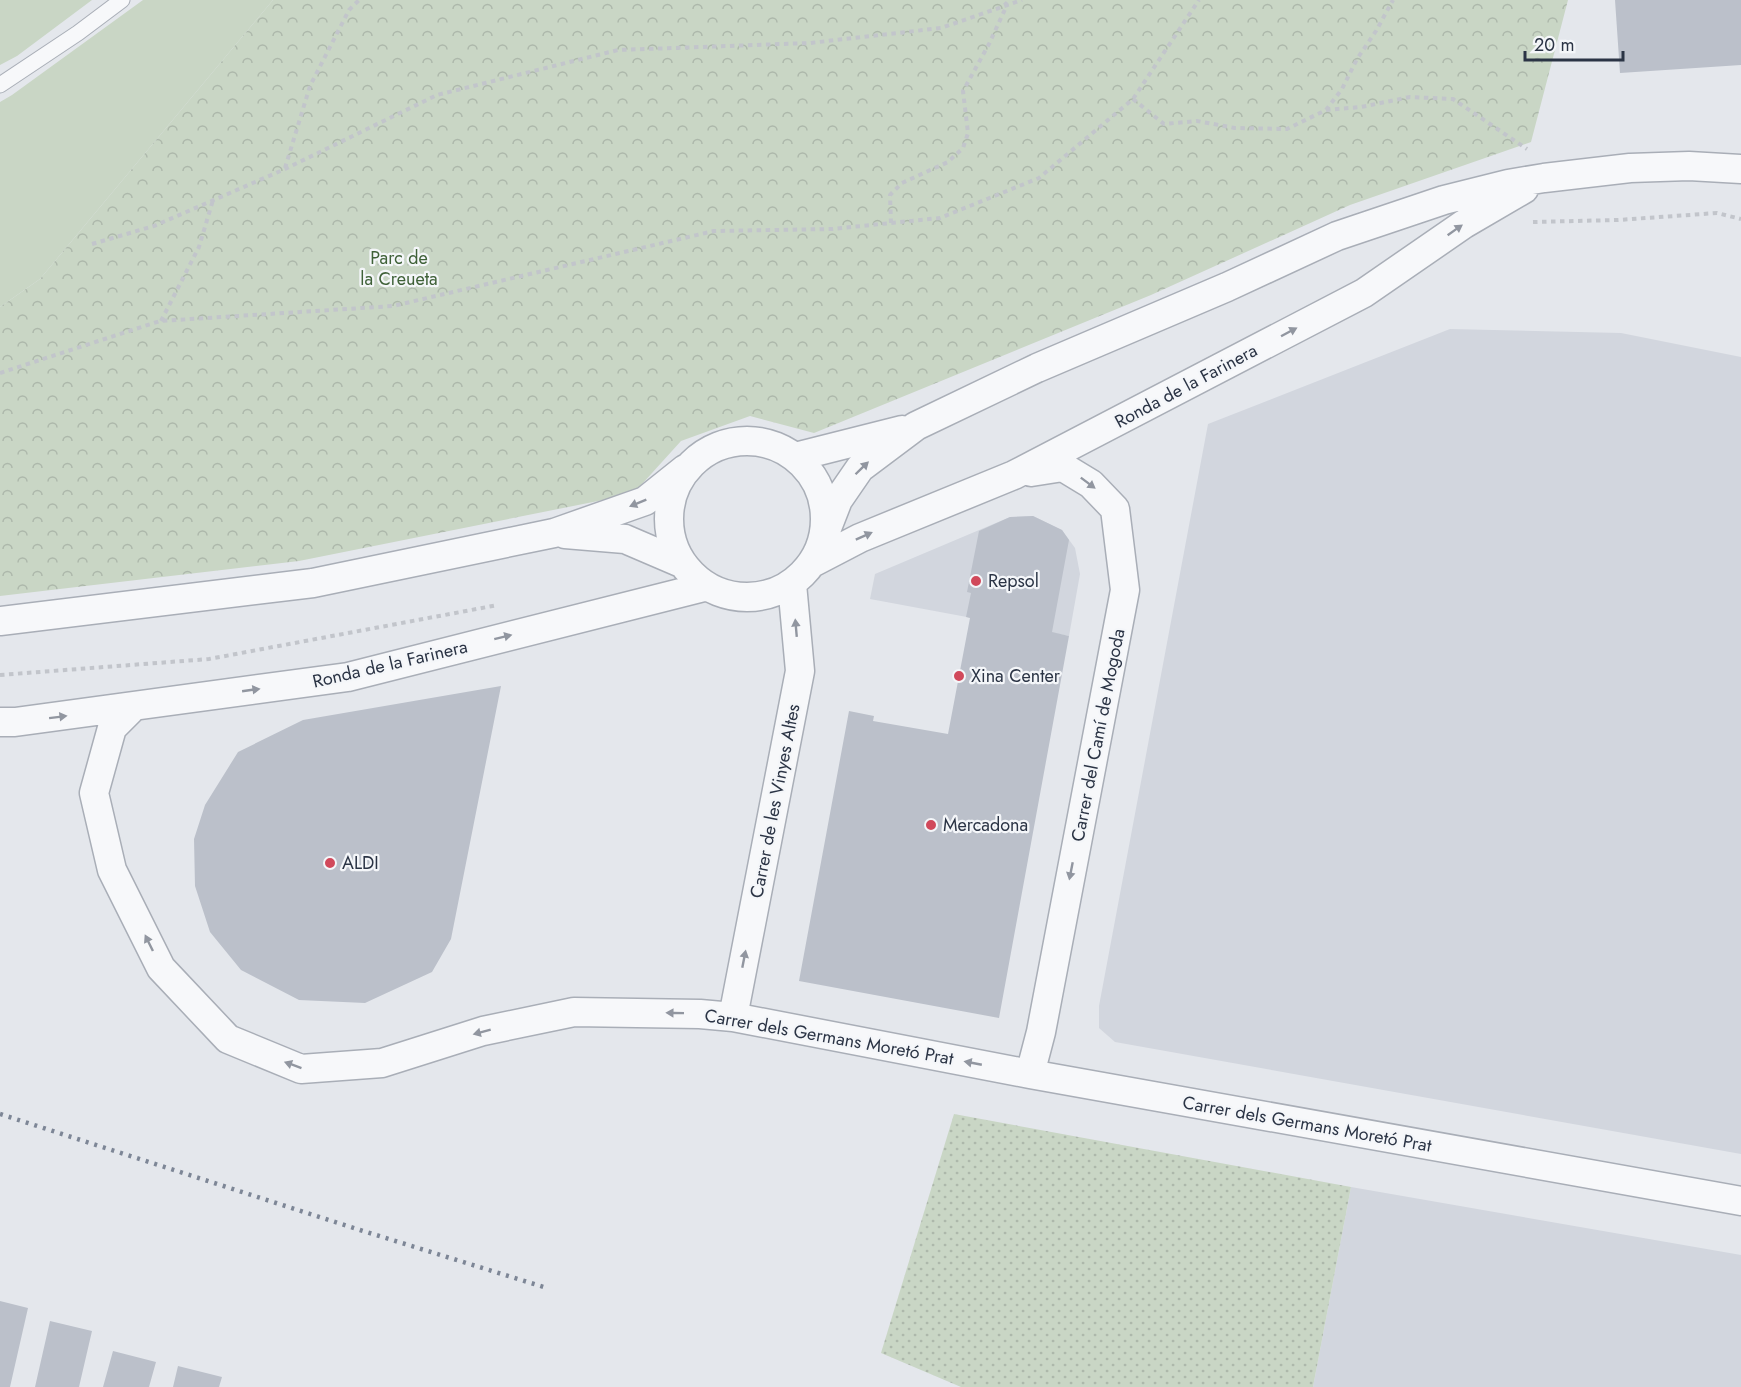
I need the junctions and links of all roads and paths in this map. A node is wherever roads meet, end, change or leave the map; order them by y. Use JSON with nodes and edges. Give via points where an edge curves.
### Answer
{"nodes":[{"id":1,"x":122,"y":0,"type":"edge"},
{"id":2,"x":359,"y":0,"type":"edge"},
{"id":3,"x":1002,"y":0,"type":"edge"},
{"id":4,"x":1022,"y":0,"type":"edge"},
{"id":5,"x":1199,"y":0,"type":"edge"},
{"id":6,"x":1393,"y":0,"type":"edge"},
{"id":7,"x":1007,"y":5,"type":"junction"},
{"id":8,"x":0,"y":84,"type":"edge"},
{"id":9,"x":1133,"y":99,"type":"junction"},
{"id":10,"x":1326,"y":110,"type":"junction"},
{"id":11,"x":1532,"y":151,"type":"dead end"},
{"id":12,"x":285,"y":169,"type":"junction"},
{"id":13,"x":1741,"y":169,"type":"edge"},
{"id":14,"x":1544,"y":178,"type":"junction"},
{"id":15,"x":213,"y":200,"type":"junction"},
{"id":16,"x":1741,"y":219,"type":"edge"},
{"id":17,"x":1526,"y":222,"type":"dead end"},
{"id":18,"x":891,"y":223,"type":"junction"},
{"id":19,"x":92,"y":244,"type":"dead end"},
{"id":20,"x":160,"y":321,"type":"junction"},
{"id":21,"x":0,"y":373,"type":"edge"},
{"id":22,"x":916,"y":426,"type":"junction"},
{"id":23,"x":795,"y":457,"type":"junction"},
{"id":24,"x":685,"y":469,"type":"junction"},
{"id":25,"x":1014,"y":475,"type":"junction"},
{"id":26,"x":554,"y":533,"type":"junction"},
{"id":27,"x":824,"y":536,"type":"junction"},
{"id":28,"x":681,"y":563,"type":"junction"},
{"id":29,"x":812,"y":563,"type":"junction"},
{"id":30,"x":792,"y":584,"type":"junction"},
{"id":31,"x":704,"y":586,"type":"junction"},
{"id":32,"x":508,"y":603,"type":"dead end"},
{"id":33,"x":0,"y":621,"type":"edge"},
{"id":34,"x":0,"y":675,"type":"edge"},
{"id":35,"x":133,"y":707,"type":"junction"},
{"id":36,"x":0,"y":722,"type":"edge"},
{"id":37,"x":733,"y":1017,"type":"junction"},
{"id":38,"x":1030,"y":1074,"type":"junction"},
{"id":39,"x":1741,"y":1201,"type":"edge"}],
"edges":[{"from":1,"to":8,"type":"lane"},
{"from":2,"to":12,"type":"path","via":[[348,10],[310,86]]},
{"from":3,"to":7,"type":"path"},
{"from":4,"to":7,"type":"path"},
{"from":5,"to":9,"type":"path"},
{"from":6,"to":10,"type":"path"},
{"from":7,"to":12,"type":"path","via":[[941,28],[810,44],[618,50],[437,95]]},
{"from":7,"to":18,"type":"path","via":[[963,91],[968,133],[963,148],[948,162],[902,183],[890,195]]},
{"from":9,"to":10,"type":"path","via":[[1164,124],[1197,121],[1235,128],[1287,129]]},
{"from":9,"to":18,"type":"path","via":[[1039,178],[940,218]]},
{"from":10,"to":11,"type":"path","via":[[1410,97],[1453,99]]},
{"from":12,"to":15,"type":"path"},
{"from":13,"to":14,"type":"street","name":"Ronda de la Farinera","via":[[1630,168]]},
{"from":14,"to":22,"type":"street","name":"Ronda de la Farinera","via":[[1444,200],[1337,236],[1037,368]]},
{"from":25,"to":14,"type":"street","name":"Ronda de la Farinera","one_way":true,"via":[[1364,293],[1464,224]]},
{"from":15,"to":19,"type":"path","via":[[154,226]]},
{"from":15,"to":20,"type":"path","via":[[199,247]]},
{"from":16,"to":17,"type":"path","via":[[1717,213]]},
{"from":18,"to":20,"type":"path","via":[[832,230],[714,231],[393,306]]},
{"from":20,"to":21,"type":"path"},
{"from":22,"to":23,"type":"street","name":"Ronda de la Farinera"},
{"from":27,"to":22,"type":"street","name":"Ronda de la Farinera","one_way":true,"via":[[838,500],[860,468]]},
{"from":23,"to":24,"type":"street","via":[[769,443],[740,440],[711,448]]},
{"from":23,"to":27,"type":"street","via":[[815,479],[825,507]]},
{"from":24,"to":26,"type":"street","one_way":true,"via":[[645,501]]},
{"from":24,"to":28,"type":"street","via":[[670,499],[668,532]]},
{"from":29,"to":25,"type":"street","name":"Ronda de la Farinera","one_way":true,"via":[[860,538]]},
{"from":25,"to":38,"type":"street","name":"Carrer del Camí de Mogoda","one_way":true,"via":[[1064,467],[1091,484],[1115,509],[1125,590]]},
{"from":26,"to":28,"type":"street","via":[[625,539]]},
{"from":26,"to":33,"type":"street","via":[[313,583]]},
{"from":27,"to":29,"type":"street"},
{"from":28,"to":31,"type":"street"},
{"from":29,"to":30,"type":"street"},
{"from":30,"to":31,"type":"street","via":[[765,596],[736,598]]},
{"from":37,"to":30,"type":"street","name":"Carrer de les Vinyes Altes","one_way":true,"via":[[800,671]]},
{"from":35,"to":31,"type":"street","name":"Ronda de la Farinera","one_way":true,"via":[[348,677]]},
{"from":32,"to":34,"type":"path","via":[[209,659]]},
{"from":36,"to":35,"type":"street","name":"Ronda de la Farinera","one_way":true},
{"from":37,"to":35,"type":"street","name":"Carrer dels Germans Moretó Prat","one_way":true,"via":[[574,1012],[483,1031],[382,1063],[301,1069],[228,1039],[161,968],[112,870],[94,793],[112,728]]},
{"from":38,"to":37,"type":"street","name":"Carrer dels Germans Moretó Prat","one_way":true},
{"from":38,"to":39,"type":"street","name":"Carrer dels Germans Moretó Prat"}]}
